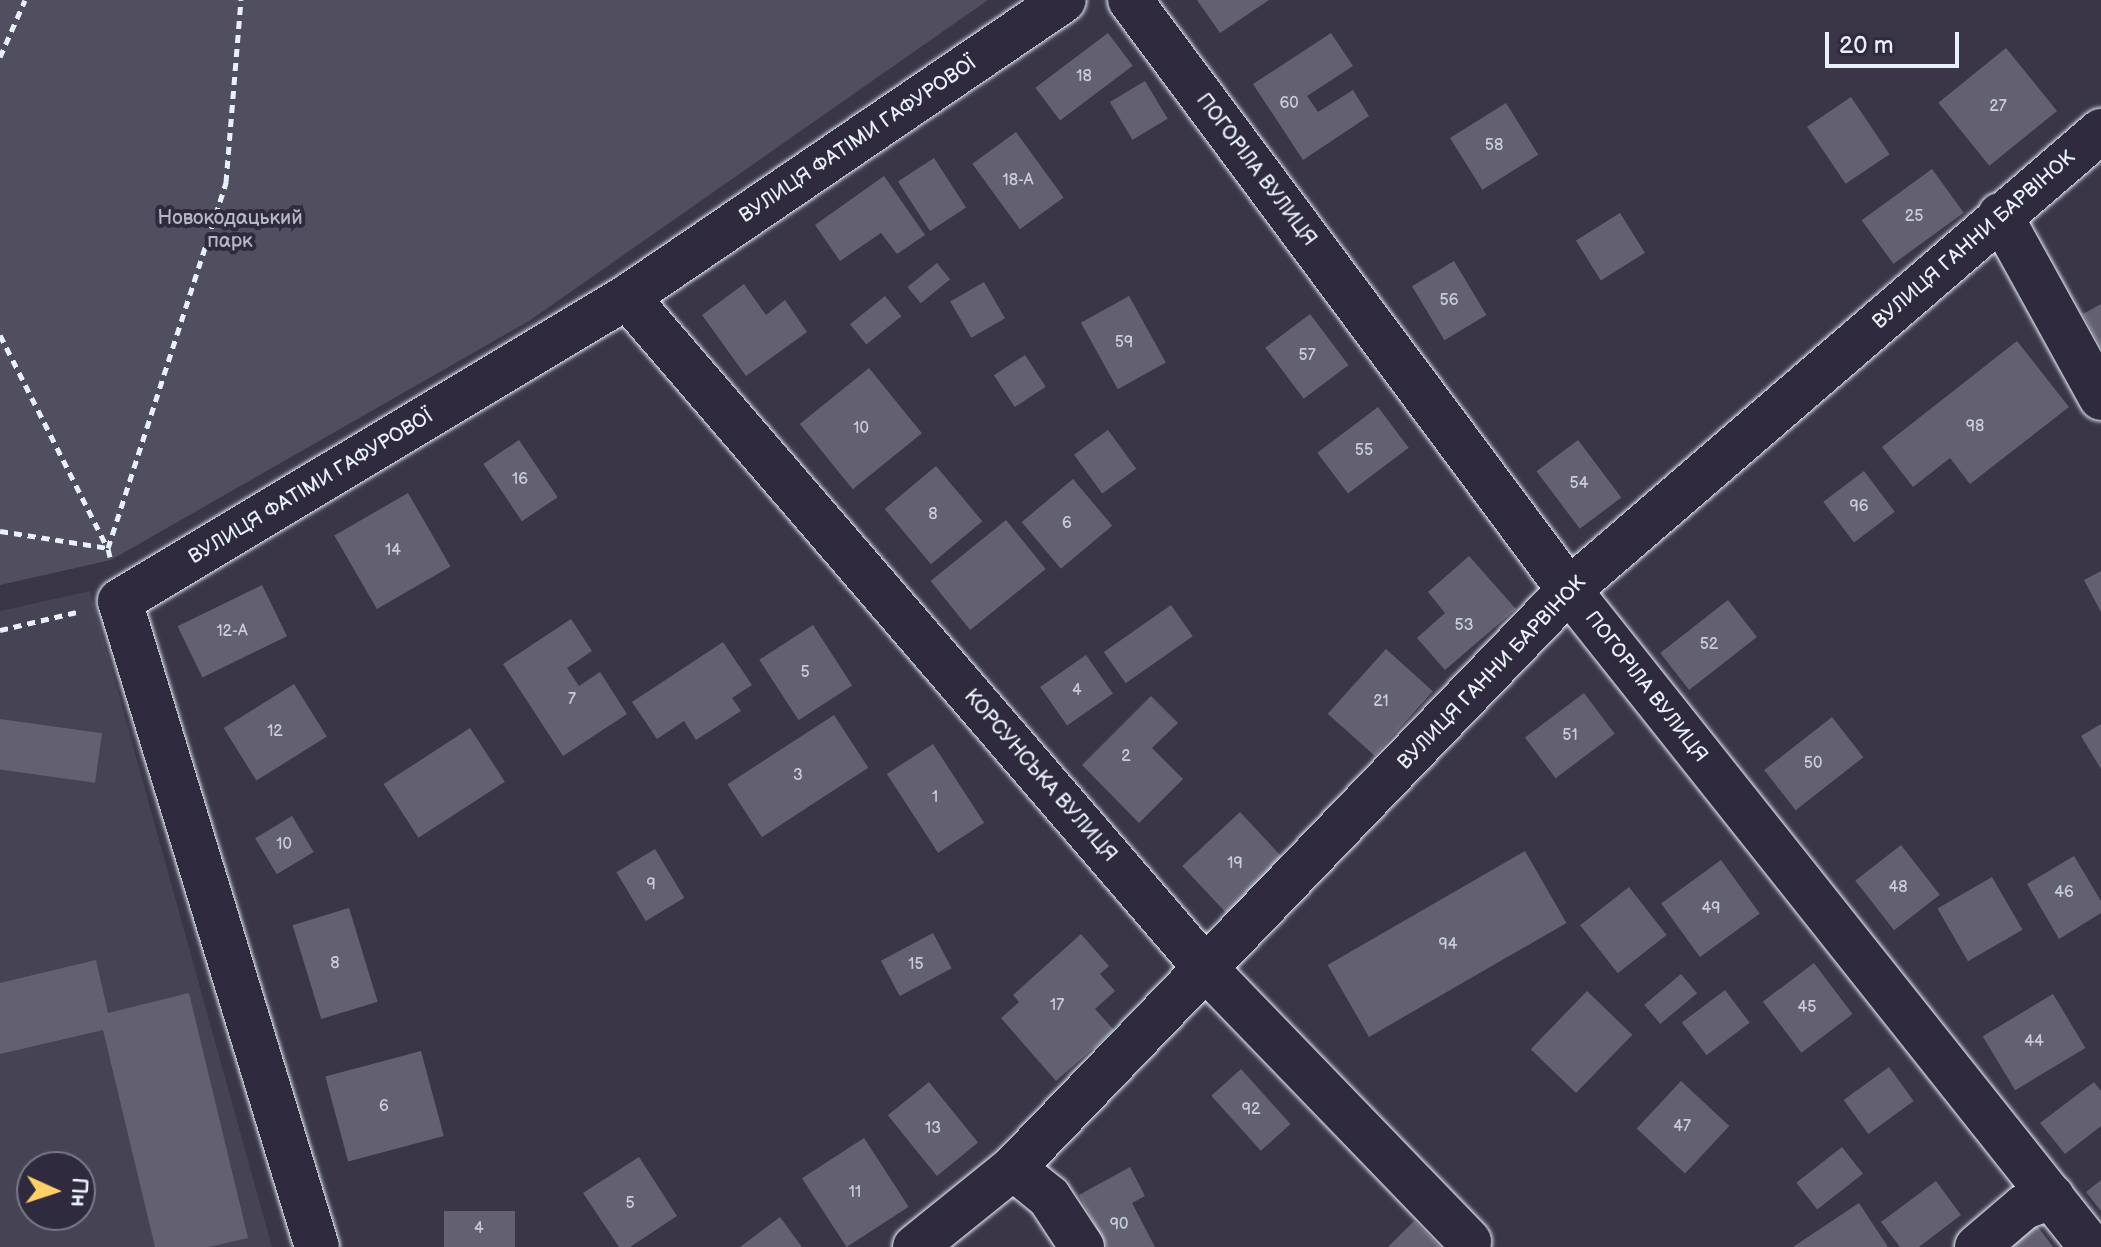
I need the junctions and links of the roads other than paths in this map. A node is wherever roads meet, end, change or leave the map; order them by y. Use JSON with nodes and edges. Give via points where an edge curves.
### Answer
{"nodes":[{"id":1,"x":1064,"y":0,"type":"edge"},
{"id":2,"x":1130,"y":0,"type":"edge"},
{"id":3,"x":2101,"y":131,"type":"edge"},
{"id":4,"x":2000,"y":215,"type":"junction"},
{"id":5,"x":627,"y":297,"type":"junction"},
{"id":6,"x":2101,"y":398,"type":"edge"},
{"id":7,"x":1569,"y":590,"type":"junction"},
{"id":8,"x":1208,"y":971,"type":"junction"},
{"id":9,"x":1013,"y":1168,"type":"junction"},
{"id":10,"x":2052,"y":1197,"type":"junction"},
{"id":11,"x":1469,"y":1241,"type":"dead end"},
{"id":12,"x":317,"y":1247,"type":"edge"},
{"id":13,"x":915,"y":1247,"type":"edge"},
{"id":14,"x":1082,"y":1247,"type":"edge"},
{"id":15,"x":1977,"y":1247,"type":"edge"},
{"id":16,"x":2091,"y":1247,"type":"edge"}],
"edges":[{"from":1,"to":5,"type":"street","name":"ВУЛИЦЯ ФАТІМИ ГАФУРОВОЇ"},
{"from":2,"to":7,"type":"street","name":"ПОГОРІЛА ВУЛИЦЯ"},
{"from":3,"to":4,"type":"street","name":"ВУЛИЦЯ ГАННИ БАРВІНОК"},
{"from":4,"to":6,"type":"street"},
{"from":4,"to":7,"type":"street","name":"ВУЛИЦЯ ГАННИ БАРВІНОК"},
{"from":5,"to":8,"type":"street","name":"КОРСУНСЬКА ВУЛИЦЯ"},
{"from":5,"to":12,"type":"street","name":"ВУЛИЦЯ ФАТІМИ ГАФУРОВОЇ","via":[[120,601]]},
{"from":7,"to":8,"type":"street","name":"ВУЛИЦЯ ГАННИ БАРВІНОК"},
{"from":7,"to":10,"type":"street","name":"ПОГОРІЛА ВУЛИЦЯ"},
{"from":8,"to":9,"type":"street","name":"ВУЛИЦЯ ГАННИ БАРВІНОК"},
{"from":8,"to":11,"type":"street","name":"КОРСУНСЬКА ВУЛИЦЯ"},
{"from":9,"to":13,"type":"street","name":"ВУЛИЦЯ ГАННИ БАРВІНОК"},
{"from":9,"to":14,"type":"street","via":[[1049,1197]]},
{"from":10,"to":15,"type":"street","via":[[2024,1207]]},
{"from":10,"to":16,"type":"street","name":"ПОГОРІЛА ВУЛИЦЯ"}]}
